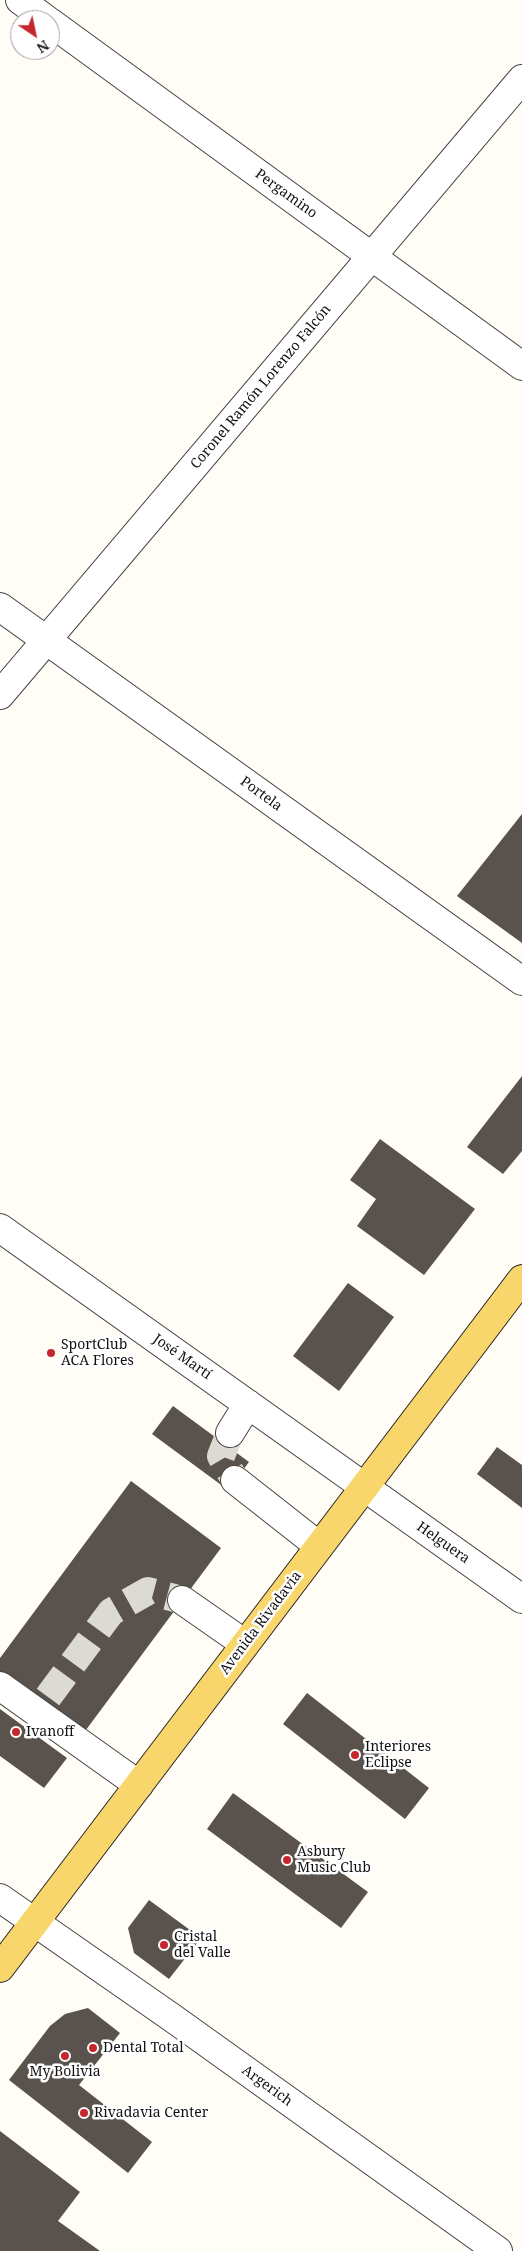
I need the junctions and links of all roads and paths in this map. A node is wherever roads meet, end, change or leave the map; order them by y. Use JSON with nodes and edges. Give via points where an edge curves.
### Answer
{"nodes":[{"id":1,"x":20,"y":0,"type":"edge"},
{"id":2,"x":33,"y":10,"type":"edge"},
{"id":3,"x":60,"y":30,"type":"edge"},
{"id":4,"x":522,"y":79,"type":"edge"},
{"id":5,"x":370,"y":256,"type":"junction"},
{"id":6,"x":522,"y":366,"type":"edge"},
{"id":7,"x":0,"y":608,"type":"edge"},
{"id":8,"x":47,"y":641,"type":"junction"},
{"id":9,"x":0,"y":695,"type":"edge"},
{"id":10,"x":522,"y":980,"type":"edge"},
{"id":11,"x":0,"y":1228,"type":"edge"},
{"id":12,"x":522,"y":1279,"type":"edge"},
{"id":13,"x":248,"y":1404,"type":"junction"},
{"id":14,"x":230,"y":1433,"type":"tunnel mouth"},
{"id":15,"x":235,"y":1480,"type":"tunnel mouth"},
{"id":16,"x":364,"y":1487,"type":"junction"},
{"id":17,"x":319,"y":1546,"type":"junction"},
{"id":18,"x":522,"y":1599,"type":"edge"},
{"id":19,"x":182,"y":1600,"type":"tunnel mouth"},
{"id":20,"x":245,"y":1644,"type":"junction"},
{"id":21,"x":0,"y":1686,"type":"edge"},
{"id":22,"x":139,"y":1785,"type":"junction"},
{"id":23,"x":0,"y":1898,"type":"edge"},
{"id":24,"x":34,"y":1923,"type":"junction"},
{"id":25,"x":0,"y":1968,"type":"edge"},
{"id":26,"x":498,"y":2251,"type":"edge"}],
"edges":[{"from":1,"to":2,"type":"street","name":"Pergamino"},
{"from":3,"to":5,"type":"street","name":"Pergamino"},
{"from":4,"to":5,"type":"street","name":"Coronel Ramón Lorenzo Falcón"},
{"from":5,"to":6,"type":"street","name":"Pergamino"},
{"from":5,"to":8,"type":"street","name":"Coronel Ramón Lorenzo Falcón"},
{"from":7,"to":8,"type":"street","name":"Portela"},
{"from":8,"to":9,"type":"street","name":"Coronel Ramón Lorenzo Falcón"},
{"from":8,"to":10,"type":"street","name":"Portela"},
{"from":11,"to":13,"type":"street","name":"José Martí"},
{"from":12,"to":16,"type":"main road","name":"Avenida Rivadavia"},
{"from":13,"to":14,"type":"street"},
{"from":13,"to":16,"type":"street","name":"José Martí"},
{"from":15,"to":17,"type":"street"},
{"from":16,"to":17,"type":"main road","name":"Avenida Rivadavia"},
{"from":16,"to":18,"type":"street","name":"Helguera"},
{"from":17,"to":20,"type":"main road","name":"Avenida Rivadavia"},
{"from":19,"to":20,"type":"street"},
{"from":20,"to":22,"type":"main road","name":"Avenida Rivadavia"},
{"from":21,"to":22,"type":"street","via":[[42,1704]]},
{"from":22,"to":24,"type":"main road","name":"Avenida Rivadavia"},
{"from":23,"to":24,"type":"street","name":"Argerich"},
{"from":24,"to":25,"type":"main road","name":"Avenida Rivadavia"},
{"from":24,"to":26,"type":"street","name":"Argerich"}]}
